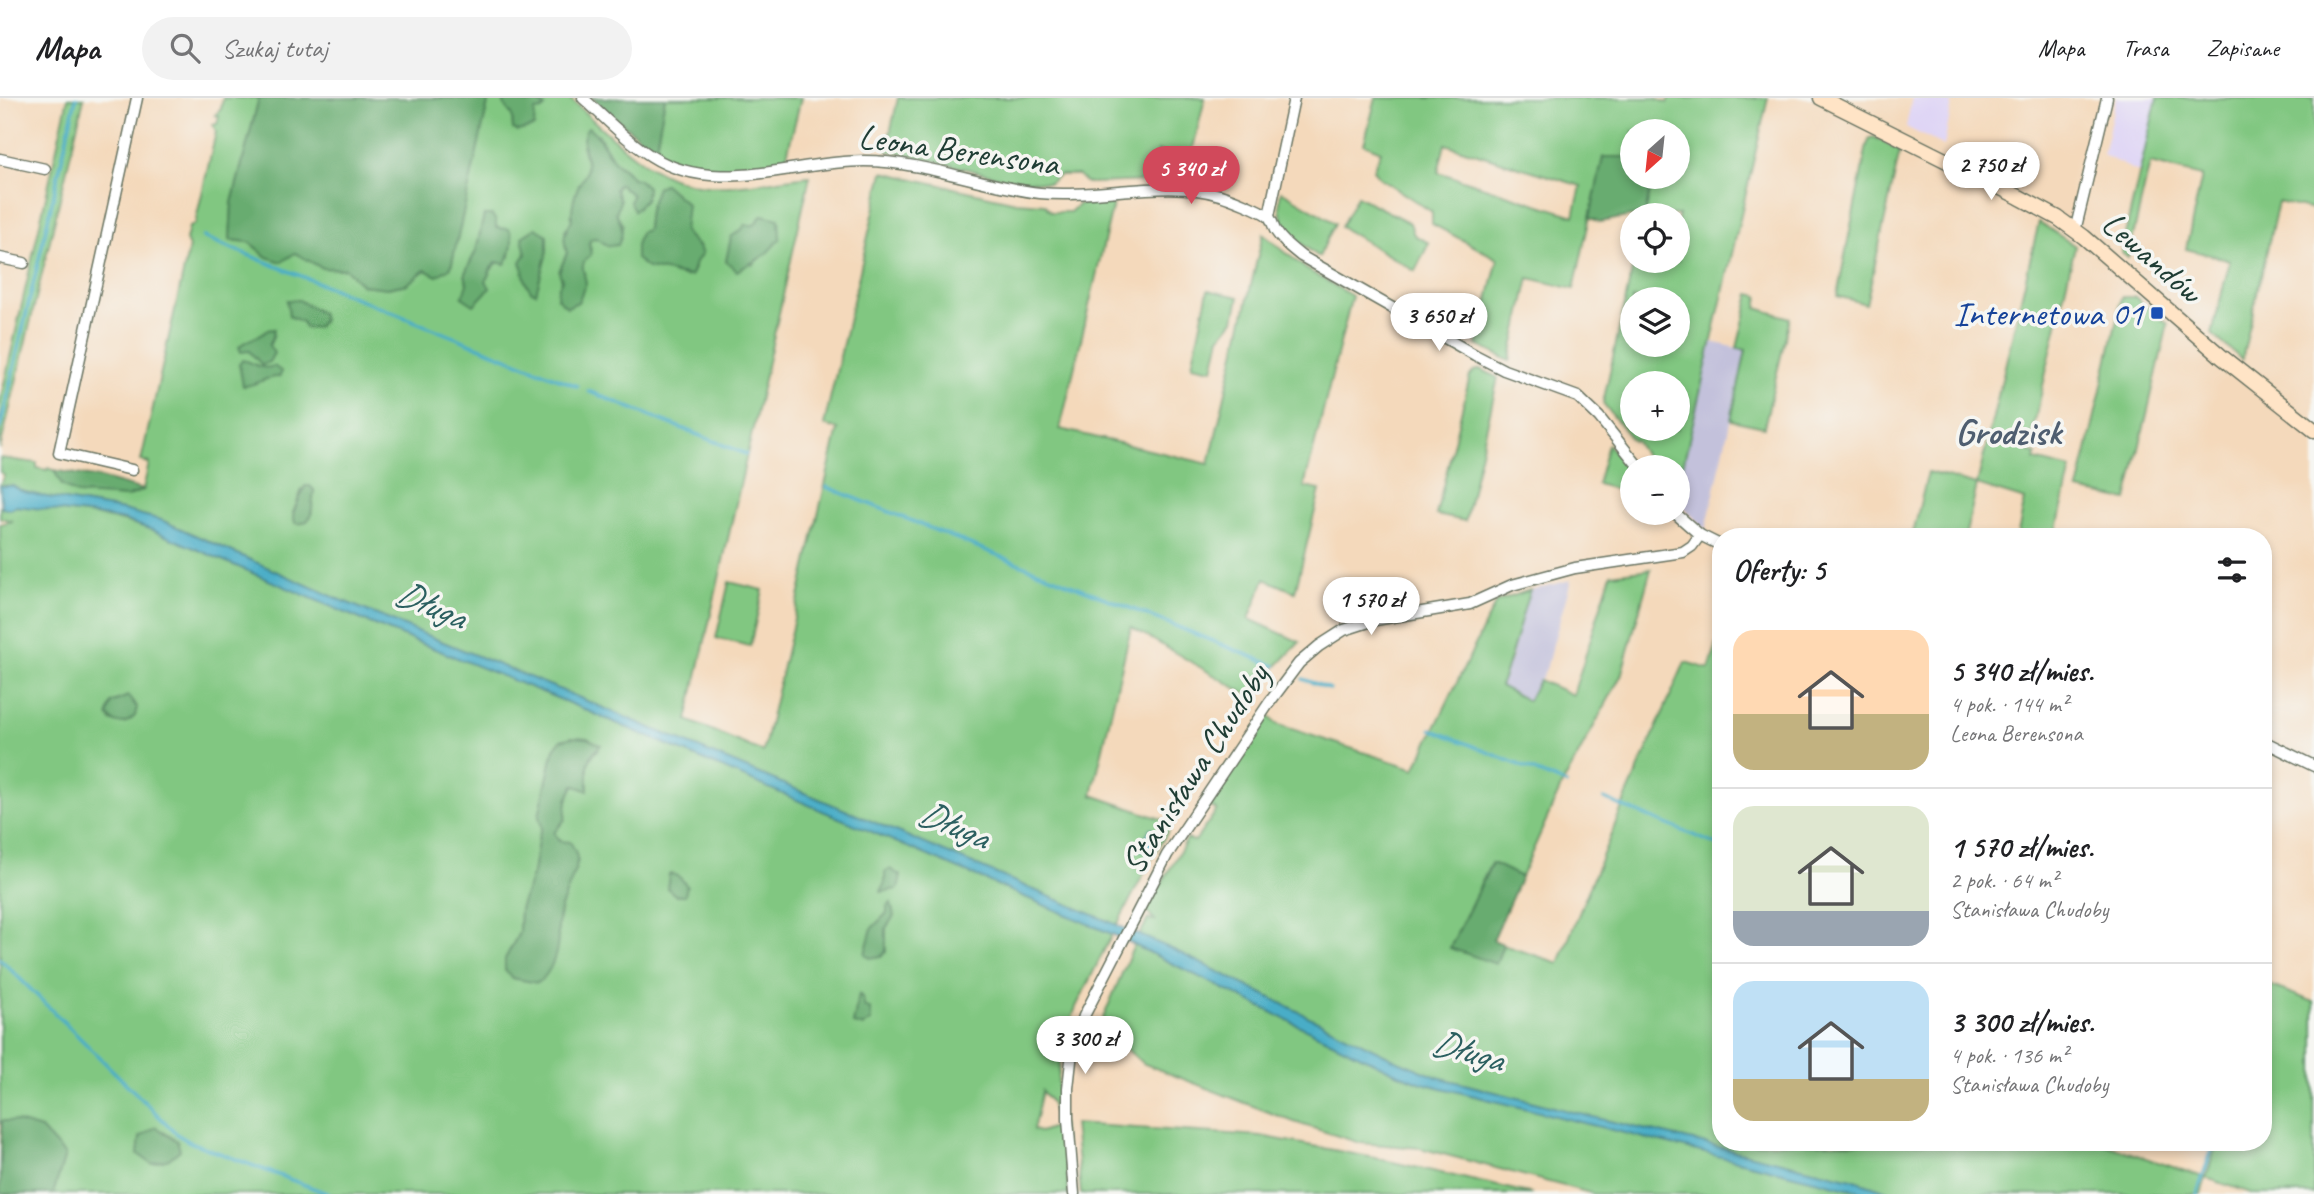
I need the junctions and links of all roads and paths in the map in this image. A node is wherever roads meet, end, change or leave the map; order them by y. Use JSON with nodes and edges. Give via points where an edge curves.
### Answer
{"nodes":[{"id":1,"x":138,"y":98,"type":"edge"},
{"id":2,"x":583,"y":98,"type":"edge"},
{"id":3,"x":1294,"y":98,"type":"edge"},
{"id":4,"x":1821,"y":98,"type":"edge"},
{"id":5,"x":2107,"y":98,"type":"edge"},
{"id":6,"x":0,"y":159,"type":"edge"},
{"id":7,"x":45,"y":169,"type":"dead end"},
{"id":8,"x":1269,"y":216,"type":"junction"},
{"id":9,"x":2075,"y":231,"type":"junction"},
{"id":10,"x":0,"y":258,"type":"edge"},
{"id":11,"x":24,"y":263,"type":"dead end"},
{"id":12,"x":2314,"y":430,"type":"edge"},
{"id":13,"x":1629,"y":455,"type":"edge"},
{"id":14,"x":132,"y":470,"type":"dead end"},
{"id":15,"x":1688,"y":525,"type":"edge"},
{"id":16,"x":1700,"y":536,"type":"junction"},
{"id":17,"x":1712,"y":541,"type":"edge"},
{"id":18,"x":2272,"y":745,"type":"edge"},
{"id":19,"x":2314,"y":766,"type":"edge"},
{"id":20,"x":1074,"y":1194,"type":"edge"}],
"edges":[{"from":1,"to":14,"type":"street","via":[[59,453]]},
{"from":2,"to":8,"type":"street","name":"Leona Berensona","via":[[650,156],[698,174],[732,176],[828,163],[892,162],[1042,193],[1210,192]]},
{"from":3,"to":8,"type":"street"},
{"from":4,"to":9,"type":"street","name":"Lewandów","via":[[2019,197]]},
{"from":5,"to":9,"type":"street"},
{"from":6,"to":7,"type":"street"},
{"from":8,"to":13,"type":"street","via":[[1285,243],[1301,256],[1504,370],[1578,397]]},
{"from":9,"to":12,"type":"street","name":"Lewandów"},
{"from":10,"to":11,"type":"street"},
{"from":15,"to":16,"type":"street"},
{"from":16,"to":17,"type":"street"},
{"from":16,"to":20,"type":"street","name":"Stanisława Chudoby","via":[[1683,552],[1575,568],[1512,585],[1470,604],[1357,625],[1299,663],[1167,855],[1083,1016],[1069,1068],[1067,1112]]},
{"from":18,"to":19,"type":"street"}]}
